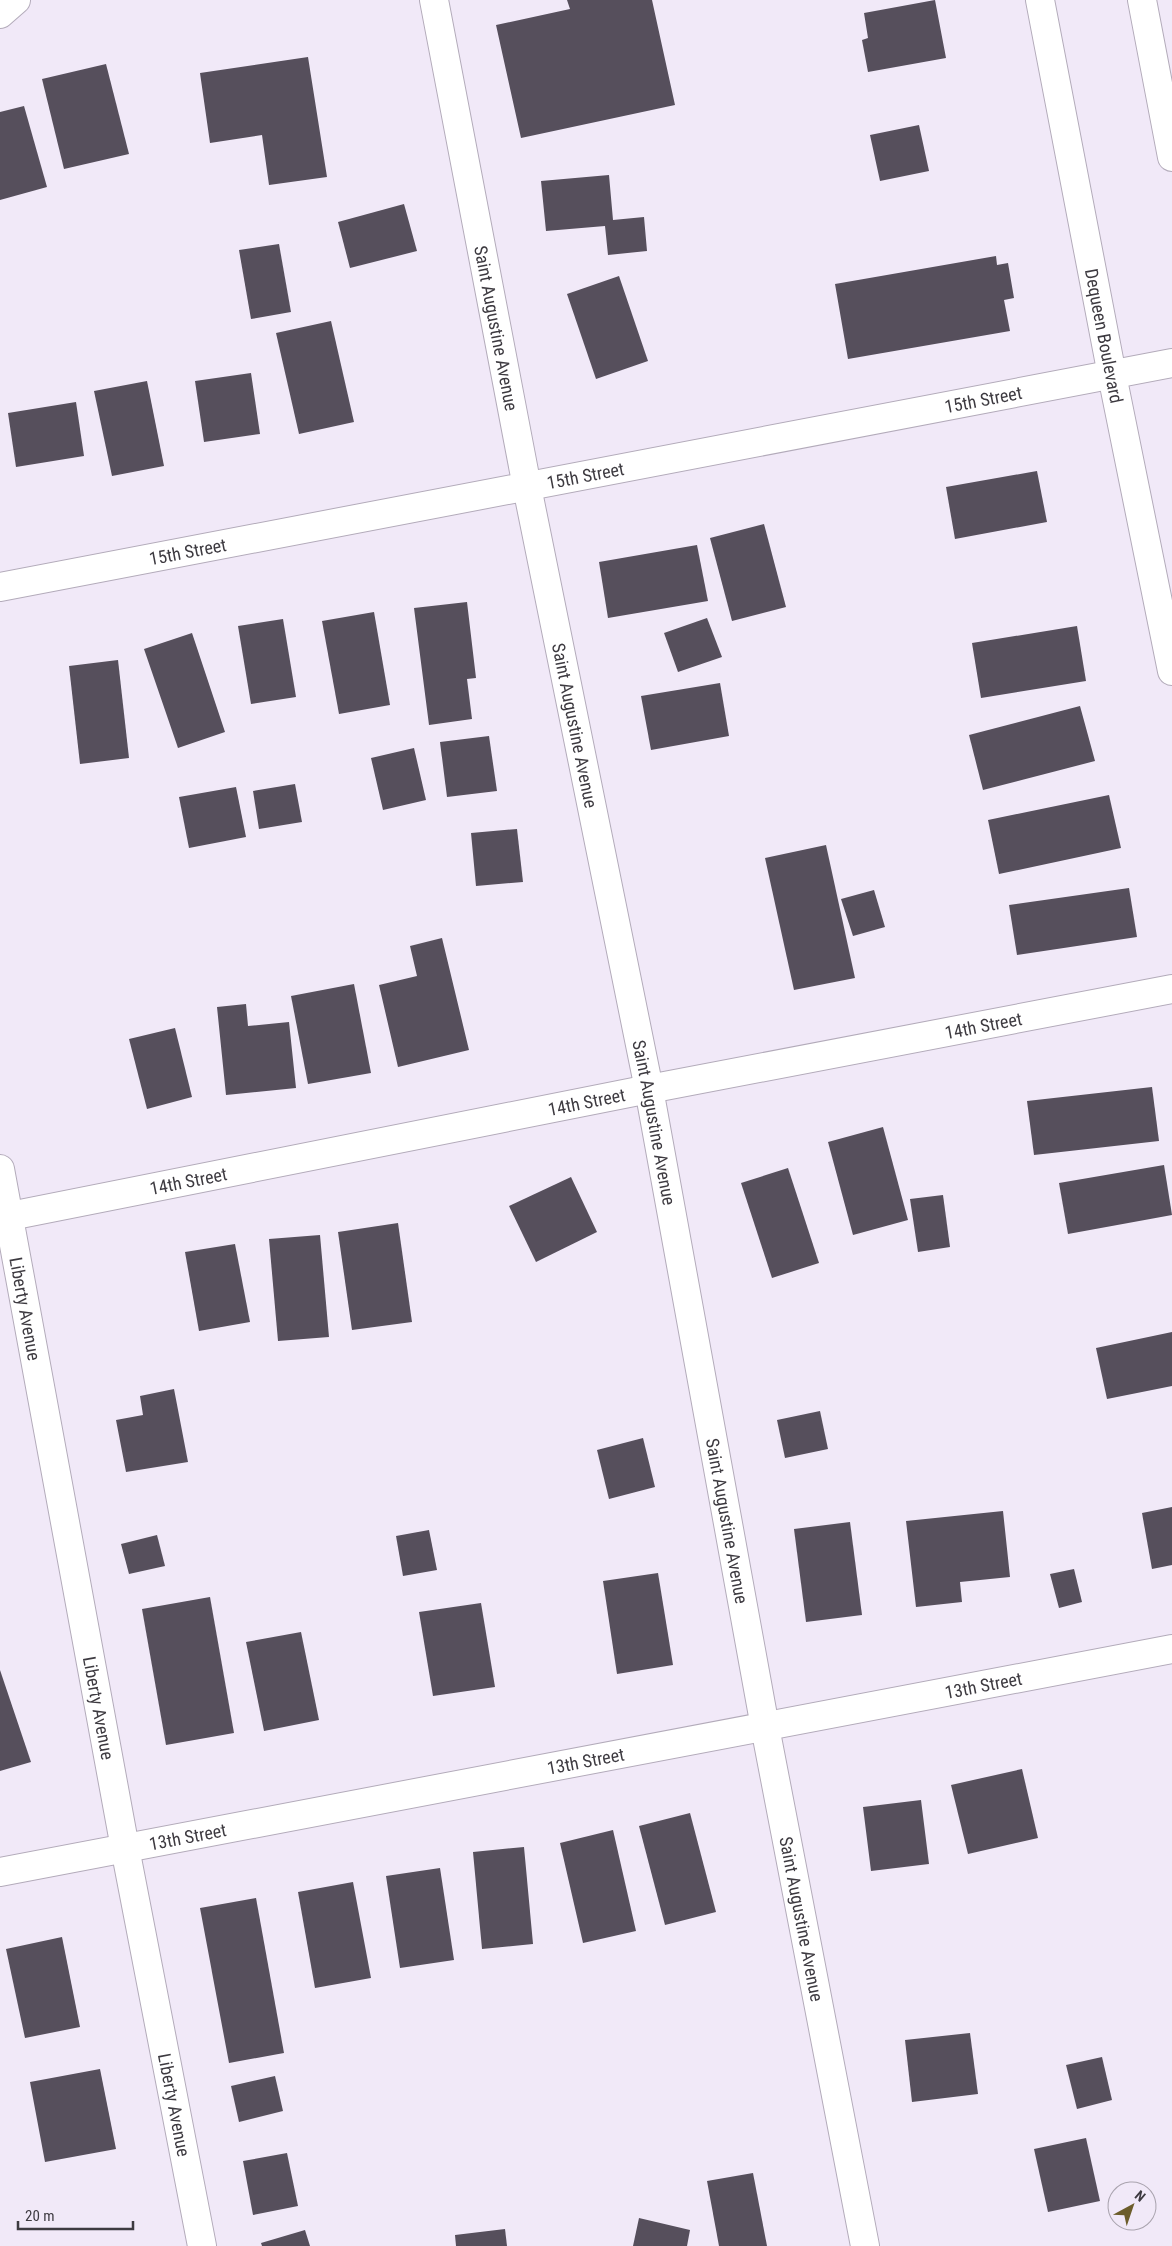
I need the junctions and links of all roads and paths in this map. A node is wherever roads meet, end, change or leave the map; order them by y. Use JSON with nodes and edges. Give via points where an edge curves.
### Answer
{"nodes":[{"id":1,"x":16,"y":0,"type":"edge"},
{"id":2,"x":434,"y":0,"type":"edge"},
{"id":3,"x":1040,"y":0,"type":"edge"},
{"id":4,"x":1142,"y":0,"type":"edge"},
{"id":5,"x":0,"y":14,"type":"edge"},
{"id":6,"x":1172,"y":157,"type":"edge"},
{"id":7,"x":1172,"y":363,"type":"edge"},
{"id":8,"x":1112,"y":375,"type":"junction"},
{"id":9,"x":527,"y":486,"type":"junction"},
{"id":10,"x":0,"y":588,"type":"edge"},
{"id":11,"x":1172,"y":671,"type":"edge"},
{"id":12,"x":1172,"y":989,"type":"edge"},
{"id":13,"x":649,"y":1089,"type":"junction"},
{"id":14,"x":0,"y":1169,"type":"edge"},
{"id":15,"x":5,"y":1217,"type":"edge"},
{"id":16,"x":1172,"y":1649,"type":"edge"},
{"id":17,"x":765,"y":1727,"type":"junction"},
{"id":18,"x":125,"y":1848,"type":"junction"},
{"id":19,"x":0,"y":1872,"type":"edge"},
{"id":20,"x":202,"y":2246,"type":"edge"},
{"id":21,"x":865,"y":2246,"type":"edge"}],
"edges":[{"from":1,"to":5,"type":"street"},
{"from":2,"to":9,"type":"street","name":"Saint Augustine Avenue"},
{"from":3,"to":8,"type":"street","name":"Dequeen Boulevard"},
{"from":4,"to":6,"type":"street"},
{"from":7,"to":8,"type":"street","name":"15th Street"},
{"from":8,"to":9,"type":"street","name":"15th Street"},
{"from":8,"to":11,"type":"street","name":"Dequeen Boulevard"},
{"from":9,"to":10,"type":"street","name":"15th Street"},
{"from":9,"to":13,"type":"street","name":"Saint Augustine Avenue"},
{"from":12,"to":13,"type":"street","name":"14th Street"},
{"from":13,"to":15,"type":"street","name":"14th Street"},
{"from":13,"to":17,"type":"street","name":"Saint Augustine Avenue"},
{"from":14,"to":15,"type":"street","name":"Liberty Avenue"},
{"from":15,"to":18,"type":"street","name":"Liberty Avenue"},
{"from":16,"to":17,"type":"street","name":"13th Street"},
{"from":17,"to":18,"type":"street","name":"13th Street"},
{"from":17,"to":21,"type":"street","name":"Saint Augustine Avenue"},
{"from":18,"to":19,"type":"street","name":"13th Street"},
{"from":18,"to":20,"type":"street","name":"Liberty Avenue"}]}
